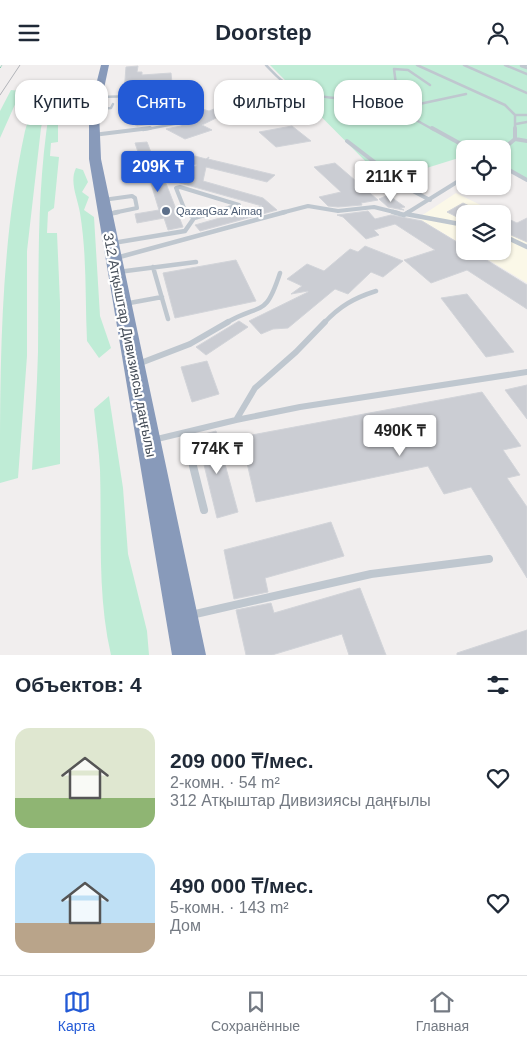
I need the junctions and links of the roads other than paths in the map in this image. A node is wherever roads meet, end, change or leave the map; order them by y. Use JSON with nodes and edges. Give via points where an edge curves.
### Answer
{"nodes":[{"id":1,"x":105,"y":65,"type":"edge"},
{"id":2,"x":266,"y":65,"type":"edge"},
{"id":3,"x":417,"y":65,"type":"edge"},
{"id":4,"x":464,"y":65,"type":"edge"},
{"id":5,"x":505,"y":65,"type":"edge"},
{"id":6,"x":527,"y":75,"type":"edge"},
{"id":7,"x":101,"y":80,"type":"edge"},
{"id":8,"x":395,"y":80,"type":"edge"},
{"id":9,"x":430,"y":85,"type":"dead end"},
{"id":10,"x":527,"y":93,"type":"edge"},
{"id":11,"x":466,"y":94,"type":"dead end"},
{"id":12,"x":334,"y":97,"type":"edge"},
{"id":13,"x":422,"y":103,"type":"edge"},
{"id":14,"x":113,"y":104,"type":"dead end"},
{"id":15,"x":108,"y":107,"type":"edge"},
{"id":16,"x":515,"y":115,"type":"junction"},
{"id":17,"x":527,"y":115,"type":"edge"},
{"id":18,"x":527,"y":122,"type":"edge"},
{"id":19,"x":422,"y":123,"type":"edge"},
{"id":20,"x":94,"y":125,"type":"edge"},
{"id":21,"x":169,"y":125,"type":"edge"},
{"id":22,"x":516,"y":125,"type":"junction"},
{"id":23,"x":93,"y":135,"type":"junction"},
{"id":24,"x":515,"y":139,"type":"junction"},
{"id":25,"x":347,"y":141,"type":"dead end"},
{"id":26,"x":456,"y":141,"type":"edge"},
{"id":27,"x":527,"y":141,"type":"edge"},
{"id":28,"x":511,"y":142,"type":"edge"},
{"id":29,"x":511,"y":171,"type":"edge"},
{"id":30,"x":527,"y":180,"type":"edge"},
{"id":31,"x":456,"y":183,"type":"edge"},
{"id":32,"x":103,"y":200,"type":"junction"},
{"id":33,"x":430,"y":200,"type":"junction"},
{"id":34,"x":406,"y":214,"type":"junction"},
{"id":35,"x":106,"y":215,"type":"junction"},
{"id":36,"x":194,"y":218,"type":"junction"},
{"id":37,"x":456,"y":223,"type":"edge"},
{"id":38,"x":511,"y":239,"type":"edge"},
{"id":39,"x":111,"y":243,"type":"junction"},
{"id":40,"x":527,"y":247,"type":"edge"},
{"id":41,"x":196,"y":263,"type":"dead end"},
{"id":42,"x":115,"y":266,"type":"junction"},
{"id":43,"x":153,"y":267,"type":"junction"},
{"id":44,"x":280,"y":273,"type":"dead end"},
{"id":45,"x":376,"y":291,"type":"dead end"},
{"id":46,"x":162,"y":297,"type":"junction"},
{"id":47,"x":122,"y":304,"type":"junction"},
{"id":48,"x":168,"y":319,"type":"dead end"},
{"id":49,"x":134,"y":365,"type":"junction"},
{"id":50,"x":527,"y":372,"type":"edge"},
{"id":51,"x":236,"y":420,"type":"junction"},
{"id":52,"x":185,"y":433,"type":"junction"},
{"id":53,"x":148,"y":441,"type":"junction"},
{"id":54,"x":204,"y":510,"type":"dead end"},
{"id":55,"x":488,"y":559,"type":"dead end"},
{"id":56,"x":182,"y":618,"type":"junction"},
{"id":57,"x":189,"y":655,"type":"edge"}],
"edges":[{"from":1,"to":7,"type":"highway","name":"312 Атқыштар Дивизиясы даңғылы"},
{"from":2,"to":12,"type":"lane","via":[[285,83],[300,90]]},
{"from":3,"to":16,"type":"lane","via":[[505,105]]},
{"from":4,"to":10,"type":"lane"},
{"from":5,"to":6,"type":"lane"},
{"from":8,"to":9,"type":"lane","via":[[394,69],[408,70]]},
{"from":11,"to":13,"type":"lane"},
{"from":14,"to":15,"type":"lane"},
{"from":16,"to":17,"type":"lane"},
{"from":16,"to":22,"type":"lane"},
{"from":18,"to":22,"type":"lane"},
{"from":19,"to":26,"type":"lane"},
{"from":20,"to":23,"type":"highway","name":"312 Атқыштар Дивизиясы даңғылы"},
{"from":21,"to":23,"type":"lane"},
{"from":22,"to":24,"type":"lane"},
{"from":23,"to":32,"type":"highway","name":"312 Атқыштар Дивизиясы даңғылы"},
{"from":24,"to":27,"type":"lane"},
{"from":24,"to":28,"type":"lane"},
{"from":25,"to":33,"type":"lane","via":[[410,190]]},
{"from":29,"to":30,"type":"lane"},
{"from":31,"to":33,"type":"lane"},
{"from":32,"to":35,"type":"highway","name":"312 Атқыштар Дивизиясы даңғылы"},
{"from":32,"to":35,"type":"lane","via":[[132,196],[137,208]]},
{"from":33,"to":34,"type":"lane"},
{"from":34,"to":37,"type":"lane"},
{"from":34,"to":42,"type":"lane","via":[[374,207],[338,211],[308,206]]},
{"from":35,"to":39,"type":"highway","name":"312 Атқыштар Дивизиясы даңғылы"},
{"from":36,"to":36,"type":"lane","via":[[238,207],[239,205],[176,188],[187,215]]},
{"from":36,"to":39,"type":"lane","via":[[185,231]]},
{"from":38,"to":40,"type":"lane"},
{"from":39,"to":42,"type":"highway","name":"312 Атқыштар Дивизиясы даңғылы"},
{"from":41,"to":43,"type":"lane"},
{"from":42,"to":43,"type":"lane"},
{"from":42,"to":47,"type":"highway","name":"312 Атқыштар Дивизиясы даңғылы"},
{"from":43,"to":46,"type":"lane"},
{"from":44,"to":49,"type":"lane","via":[[272,298],[263,308],[233,319],[190,344]]},
{"from":45,"to":51,"type":"lane","via":[[352,299],[338,309],[296,352],[255,387]]},
{"from":46,"to":47,"type":"lane"},
{"from":46,"to":48,"type":"lane"},
{"from":47,"to":49,"type":"highway","name":"312 Атқыштар Дивизиясы даңғылы"},
{"from":49,"to":53,"type":"highway","name":"312 Атқыштар Дивизиясы даңғылы"},
{"from":50,"to":51,"type":"lane"},
{"from":51,"to":52,"type":"lane"},
{"from":52,"to":53,"type":"lane"},
{"from":52,"to":54,"type":"lane"},
{"from":53,"to":56,"type":"highway","name":"312 Атқыштар Дивизиясы даңғылы"},
{"from":55,"to":56,"type":"lane","via":[[371,574]]},
{"from":56,"to":57,"type":"highway","name":"312 Атқыштар Дивизиясы даңғылы"}]}
